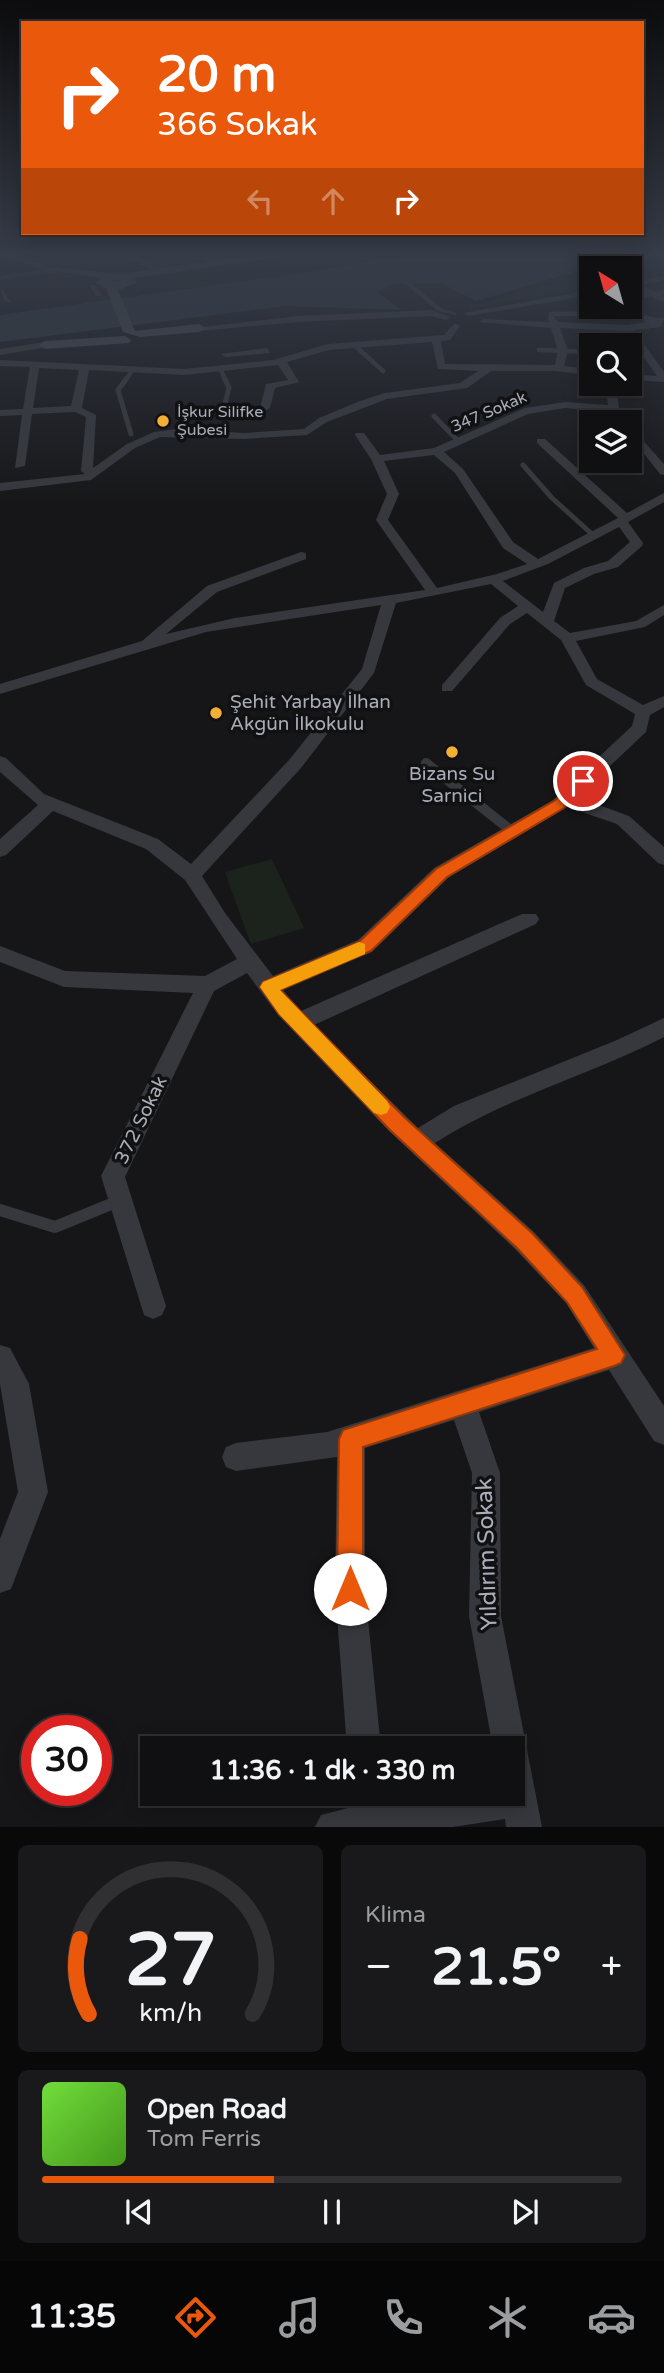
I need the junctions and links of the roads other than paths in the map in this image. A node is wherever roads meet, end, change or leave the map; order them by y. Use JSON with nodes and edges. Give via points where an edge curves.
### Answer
{"nodes":[{"id":1,"x":120,"y":337,"type":"edge"},
{"id":2,"x":448,"y":337,"type":"edge"},
{"id":3,"x":560,"y":337,"type":"edge"},
{"id":4,"x":635,"y":337,"type":"edge"},
{"id":5,"x":436,"y":339,"type":"junction"},
{"id":6,"x":45,"y":345,"type":"joint"},
{"id":7,"x":354,"y":345,"type":"junction"},
{"id":8,"x":328,"y":347,"type":"junction"},
{"id":9,"x":539,"y":350,"type":"dead end"},
{"id":10,"x":563,"y":351,"type":"junction"},
{"id":11,"x":0,"y":352,"type":"edge"},
{"id":12,"x":579,"y":352,"type":"edge"},
{"id":13,"x":226,"y":354,"type":"dead end"},
{"id":14,"x":281,"y":361,"type":"junction"},
{"id":15,"x":0,"y":363,"type":"edge"},
{"id":16,"x":35,"y":363,"type":"junction"},
{"id":17,"x":85,"y":365,"type":"junction"},
{"id":18,"x":559,"y":367,"type":"junction"},
{"id":19,"x":134,"y":368,"type":"junction"},
{"id":20,"x":220,"y":368,"type":"junction"},
{"id":21,"x":488,"y":368,"type":"junction"},
{"id":22,"x":579,"y":370,"type":"edge"},
{"id":23,"x":383,"y":371,"type":"dead end"},
{"id":24,"x":642,"y":377,"type":"edge"},
{"id":25,"x":664,"y":378,"type":"edge"},
{"id":26,"x":612,"y":396,"type":"edge"},
{"id":27,"x":265,"y":408,"type":"dead end"},
{"id":28,"x":76,"y":409,"type":"junction"},
{"id":29,"x":614,"y":410,"type":"joint"},
{"id":30,"x":25,"y":412,"type":"junction"},
{"id":31,"x":222,"y":412,"type":"dead end"},
{"id":32,"x":0,"y":413,"type":"edge"},
{"id":33,"x":434,"y":415,"type":"dead end"},
{"id":34,"x":131,"y":434,"type":"dead end"},
{"id":35,"x":360,"y":435,"type":"dead end"},
{"id":36,"x":541,"y":441,"type":"dead end"},
{"id":37,"x":459,"y":442,"type":"junction"},
{"id":38,"x":642,"y":444,"type":"edge"},
{"id":39,"x":438,"y":451,"type":"junction"},
{"id":40,"x":377,"y":459,"type":"junction"},
{"id":41,"x":523,"y":465,"type":"dead end"},
{"id":42,"x":19,"y":466,"type":"dead end"},
{"id":43,"x":86,"y":471,"type":"dead end"},
{"id":44,"x":664,"y":472,"type":"edge"},
{"id":45,"x":0,"y":487,"type":"edge"},
{"id":46,"x":664,"y":497,"type":"edge"},
{"id":47,"x":623,"y":519,"type":"junction"},
{"id":48,"x":593,"y":535,"type":"junction"},
{"id":49,"x":301,"y":556,"type":"dead end"},
{"id":50,"x":536,"y":564,"type":"junction"},
{"id":51,"x":493,"y":579,"type":"junction"},
{"id":52,"x":433,"y":592,"type":"junction"},
{"id":53,"x":390,"y":599,"type":"junction"},
{"id":54,"x":528,"y":606,"type":"junction"},
{"id":55,"x":664,"y":608,"type":"edge"},
{"id":56,"x":547,"y":621,"type":"junction"},
{"id":57,"x":567,"y":638,"type":"junction"},
{"id":58,"x":145,"y":643,"type":"junction"},
{"id":59,"x":447,"y":688,"type":"dead end"},
{"id":60,"x":0,"y":689,"type":"edge"},
{"id":61,"x":664,"y":701,"type":"edge"},
{"id":62,"x":643,"y":712,"type":"junction"},
{"id":63,"x":0,"y":762,"type":"edge"},
{"id":64,"x":426,"y":763,"type":"dead end"},
{"id":65,"x":564,"y":799,"type":"junction"},
{"id":66,"x":50,"y":803,"type":"junction"},
{"id":67,"x":513,"y":832,"type":"junction"},
{"id":68,"x":0,"y":850,"type":"edge"},
{"id":69,"x":664,"y":858,"type":"edge"},
{"id":70,"x":192,"y":875,"type":"junction"},
{"id":71,"x":529,"y":919,"type":"dead end"},
{"id":72,"x":0,"y":954,"type":"edge"},
{"id":73,"x":250,"y":962,"type":"junction"},
{"id":74,"x":207,"y":985,"type":"junction"},
{"id":75,"x":269,"y":987,"type":"junction"},
{"id":76,"x":298,"y":1022,"type":"junction"},
{"id":77,"x":664,"y":1027,"type":"edge"},
{"id":78,"x":417,"y":1142,"type":"junction"},
{"id":79,"x":121,"y":1199,"type":"junction"},
{"id":80,"x":0,"y":1210,"type":"edge"},
{"id":81,"x":153,"y":1306,"type":"dead end"},
{"id":82,"x":614,"y":1355,"type":"junction"},
{"id":83,"x":0,"y":1358,"type":"edge"},
{"id":84,"x":462,"y":1403,"type":"junction"},
{"id":85,"x":664,"y":1431,"type":"edge"},
{"id":86,"x":351,"y":1439,"type":"junction"},
{"id":87,"x":236,"y":1457,"type":"dead end"},
{"id":88,"x":0,"y":1578,"type":"edge"},
{"id":89,"x":363,"y":1736,"type":"edge"},
{"id":90,"x":508,"y":1736,"type":"edge"},
{"id":91,"x":370,"y":1808,"type":"edge"},
{"id":92,"x":522,"y":1814,"type":"edge"},
{"id":93,"x":333,"y":1827,"type":"edge"}],
"edges":[{"from":1,"to":6,"type":"main road"},
{"from":2,"to":5,"type":"street"},
{"from":3,"to":10,"type":"street"},
{"from":4,"to":25,"type":"street"},
{"from":5,"to":7,"type":"street"},
{"from":5,"to":21,"type":"street","via":[[441,367]]},
{"from":6,"to":11,"type":"street"},
{"from":7,"to":8,"type":"street"},
{"from":7,"to":23,"type":"lane"},
{"from":8,"to":13,"type":"street"},
{"from":8,"to":14,"type":"street"},
{"from":9,"to":10,"type":"lane"},
{"from":10,"to":12,"type":"lane"},
{"from":10,"to":18,"type":"street"},
{"from":14,"to":20,"type":"street"},
{"from":14,"to":27,"type":"street","via":[[294,382],[270,386]]},
{"from":15,"to":16,"type":"street"},
{"from":16,"to":17,"type":"street"},
{"from":16,"to":30,"type":"street"},
{"from":17,"to":19,"type":"street"},
{"from":17,"to":28,"type":"street"},
{"from":18,"to":21,"type":"street"},
{"from":18,"to":22,"type":"street"},
{"from":19,"to":20,"type":"street","via":[[185,372]]},
{"from":19,"to":34,"type":"lane","via":[[118,390]]},
{"from":20,"to":31,"type":"lane","via":[[229,388]]},
{"from":21,"to":45,"type":"street","via":[[463,386],[364,403],[307,432],[158,434],[131,446],[88,478]]},
{"from":24,"to":25,"type":"street"},
{"from":26,"to":29,"type":"street"},
{"from":28,"to":30,"type":"street"},
{"from":28,"to":43,"type":"street","via":[[91,415]]},
{"from":29,"to":37,"type":"street","name":"347 Sokak","via":[[565,405],[525,411]]},
{"from":30,"to":32,"type":"street"},
{"from":30,"to":42,"type":"street"},
{"from":33,"to":37,"type":"lane"},
{"from":35,"to":40,"type":"street"},
{"from":36,"to":47,"type":"street"},
{"from":37,"to":39,"type":"street","name":"347 Sokak"},
{"from":38,"to":44,"type":"street"},
{"from":39,"to":40,"type":"street","name":"347 Sokak"},
{"from":39,"to":50,"type":"street","via":[[459,471],[508,545]]},
{"from":40,"to":52,"type":"street","via":[[393,494],[382,520]]},
{"from":41,"to":48,"type":"lane"},
{"from":46,"to":47,"type":"street"},
{"from":47,"to":48,"type":"street"},
{"from":47,"to":56,"type":"street","via":[[637,543],[613,564],[559,586]]},
{"from":48,"to":50,"type":"street"},
{"from":49,"to":58,"type":"street","via":[[212,589]]},
{"from":50,"to":51,"type":"street"},
{"from":51,"to":52,"type":"street"},
{"from":51,"to":54,"type":"street"},
{"from":52,"to":53,"type":"street"},
{"from":53,"to":58,"type":"street","via":[[234,622]]},
{"from":53,"to":70,"type":"street","via":[[369,670],[295,764]]},
{"from":54,"to":56,"type":"street"},
{"from":54,"to":59,"type":"street","via":[[505,621]]},
{"from":55,"to":57,"type":"street","via":[[640,624]]},
{"from":56,"to":57,"type":"street"},
{"from":57,"to":62,"type":"street","via":[[591,682]]},
{"from":58,"to":60,"type":"street"},
{"from":61,"to":62,"type":"street"},
{"from":62,"to":65,"type":"street","via":[[640,728]]},
{"from":63,"to":66,"type":"street","via":[[38,798]]},
{"from":64,"to":67,"type":"lane"},
{"from":65,"to":67,"type":"street"},
{"from":65,"to":69,"type":"street","via":[[623,820]]},
{"from":66,"to":68,"type":"street"},
{"from":66,"to":70,"type":"street","via":[[152,844]]},
{"from":67,"to":75,"type":"street","via":[[441,873],[365,946]]},
{"from":70,"to":73,"type":"street"},
{"from":71,"to":76,"type":"street"},
{"from":72,"to":74,"type":"street","via":[[64,979]]},
{"from":73,"to":74,"type":"street"},
{"from":73,"to":75,"type":"street"},
{"from":74,"to":79,"type":"street","name":"372 Sokak","via":[[113,1176]]},
{"from":75,"to":76,"type":"street"},
{"from":76,"to":78,"type":"street"},
{"from":77,"to":78,"type":"street","via":[[462,1113]]},
{"from":78,"to":82,"type":"street","via":[[575,1294]]},
{"from":79,"to":80,"type":"lane","via":[[55,1227]]},
{"from":79,"to":81,"type":"street","name":"372 Sokak"},
{"from":82,"to":84,"type":"street"},
{"from":82,"to":85,"type":"street"},
{"from":83,"to":88,"type":"street","via":[[15,1384],[33,1492]]},
{"from":84,"to":86,"type":"street"},
{"from":84,"to":90,"type":"street","name":"Yıldırım Sokak","via":[[486,1473],[485,1616]]},
{"from":86,"to":87,"type":"street"},
{"from":86,"to":89,"type":"street","via":[[350,1589]]},
{"from":91,"to":92,"type":"street"},
{"from":91,"to":93,"type":"street"}]}
